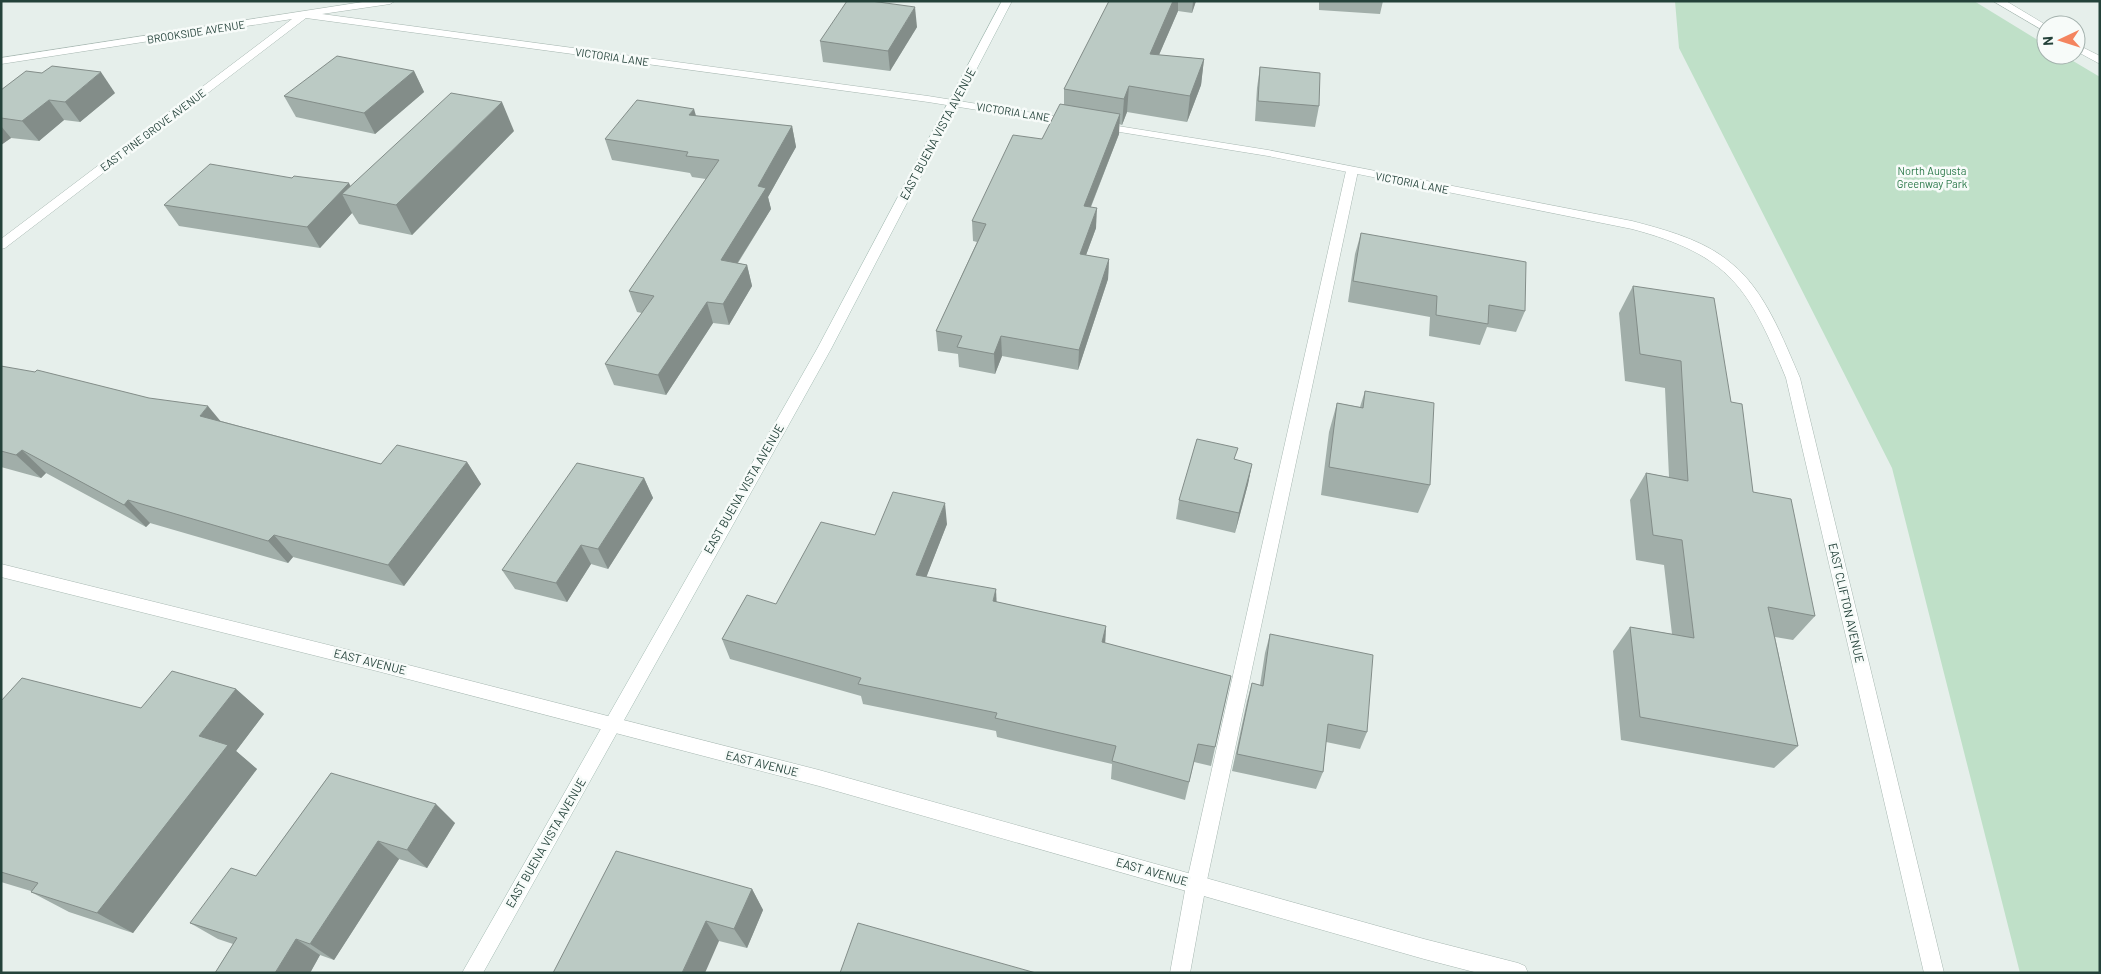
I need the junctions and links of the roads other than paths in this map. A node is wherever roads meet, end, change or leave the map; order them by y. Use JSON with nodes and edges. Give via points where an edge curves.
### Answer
{"nodes":[{"id":1,"x":390,"y":1,"type":"edge"},
{"id":2,"x":1007,"y":1,"type":"edge"},
{"id":3,"x":1998,"y":1,"type":"edge"},
{"id":4,"x":356,"y":4,"type":"edge"},
{"id":5,"x":304,"y":15,"type":"junction"},
{"id":6,"x":2036,"y":23,"type":"edge"},
{"id":7,"x":2086,"y":53,"type":"edge"},
{"id":8,"x":1,"y":60,"type":"edge"},
{"id":9,"x":2100,"y":61,"type":"edge"},
{"id":10,"x":954,"y":103,"type":"junction"},
{"id":11,"x":1352,"y":171,"type":"junction"},
{"id":12,"x":1,"y":245,"type":"edge"},
{"id":13,"x":1712,"y":257,"type":"joint"},
{"id":14,"x":1,"y":570,"type":"edge"},
{"id":15,"x":612,"y":725,"type":"junction"},
{"id":16,"x":1196,"y":884,"type":"junction"},
{"id":17,"x":472,"y":973,"type":"edge"},
{"id":18,"x":1180,"y":973,"type":"edge"},
{"id":19,"x":1518,"y":973,"type":"edge"},
{"id":20,"x":1934,"y":973,"type":"edge"}],
"edges":[{"from":1,"to":4,"type":"street","name":"BROOKSIDE AVENUE"},
{"from":2,"to":10,"type":"street","name":"EAST BUENA VISTA AVENUE"},
{"from":3,"to":6,"type":"street"},
{"from":4,"to":5,"type":"street","name":"BROOKSIDE AVENUE"},
{"from":5,"to":8,"type":"street","name":"BROOKSIDE AVENUE"},
{"from":5,"to":10,"type":"street","name":"VICTORIA LANE"},
{"from":5,"to":12,"type":"street","name":"EAST PINE GROVE AVENUE"},
{"from":7,"to":9,"type":"street"},
{"from":10,"to":11,"type":"street","name":"VICTORIA LANE","via":[[1268,153]]},
{"from":10,"to":15,"type":"street","name":"EAST BUENA VISTA AVENUE","via":[[824,349]]},
{"from":11,"to":13,"type":"street","name":"VICTORIA LANE","via":[[1632,225],[1668,235]]},
{"from":11,"to":16,"type":"street"},
{"from":13,"to":20,"type":"street","name":"EAST CLIFTON AVENUE","via":[[1735,273],[1759,306],[1793,378]]},
{"from":14,"to":15,"type":"street","name":"EAST AVENUE"},
{"from":15,"to":16,"type":"street","name":"EAST AVENUE","via":[[819,778]]},
{"from":15,"to":17,"type":"street","name":"EAST BUENA VISTA AVENUE"},
{"from":16,"to":18,"type":"street"},
{"from":16,"to":19,"type":"street","name":"EAST AVENUE"}]}
